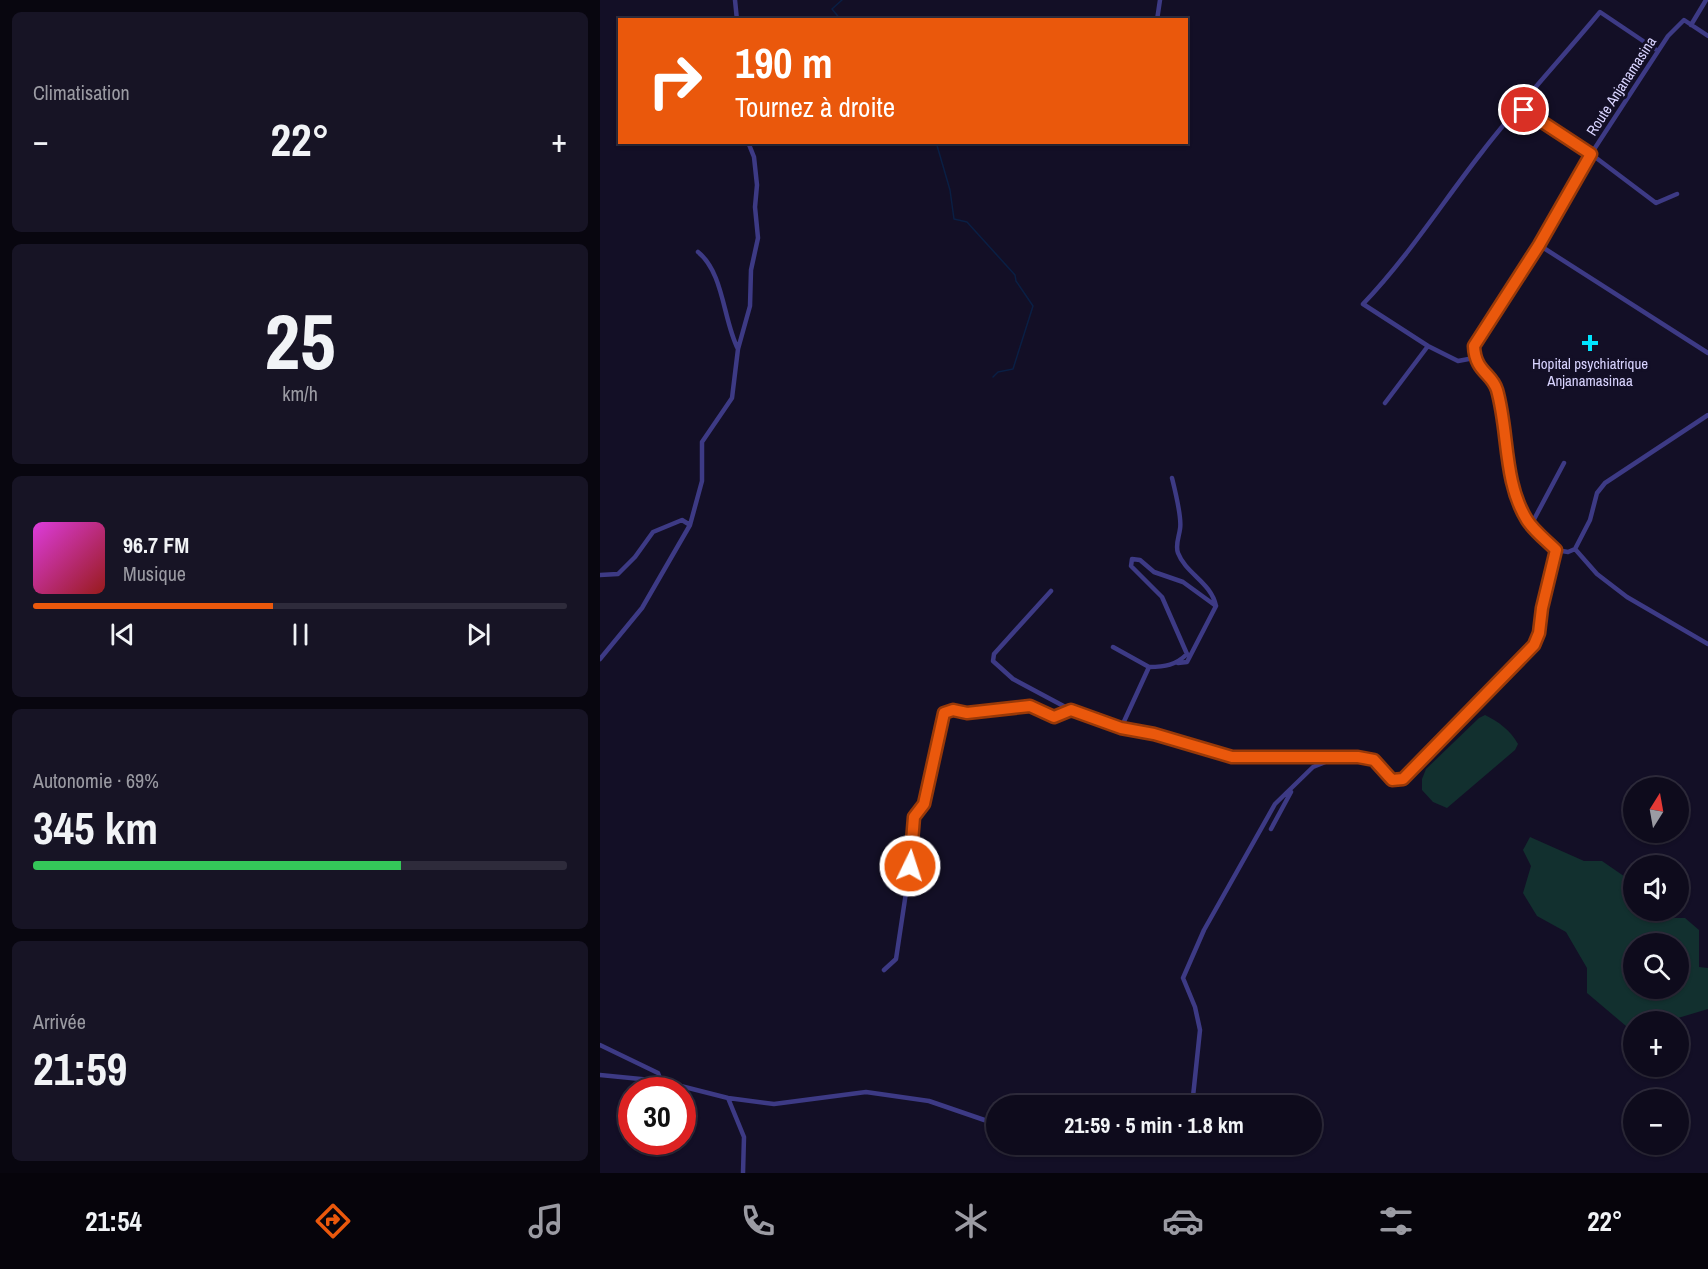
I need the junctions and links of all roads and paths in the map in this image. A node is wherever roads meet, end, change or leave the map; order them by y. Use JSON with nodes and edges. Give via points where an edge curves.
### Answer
{"nodes":[{"id":1,"x":735,"y":0,"type":"edge"},
{"id":2,"x":1160,"y":0,"type":"edge"},
{"id":3,"x":1706,"y":0,"type":"edge"},
{"id":4,"x":736,"y":18,"type":"edge"},
{"id":5,"x":1157,"y":18,"type":"edge"},
{"id":6,"x":1690,"y":25,"type":"junction"},
{"id":7,"x":1708,"y":36,"type":"edge"},
{"id":8,"x":1658,"y":51,"type":"junction"},
{"id":9,"x":1528,"y":94,"type":"junction"},
{"id":10,"x":749,"y":144,"type":"edge"},
{"id":11,"x":1591,"y":154,"type":"junction"},
{"id":12,"x":1677,"y":194,"type":"dead end"},
{"id":13,"x":1539,"y":245,"type":"junction"},
{"id":14,"x":698,"y":252,"type":"dead end"},
{"id":15,"x":1428,"y":346,"type":"junction"},
{"id":16,"x":738,"y":349,"type":"junction"},
{"id":17,"x":1708,"y":354,"type":"edge"},
{"id":18,"x":1474,"y":358,"type":"junction"},
{"id":19,"x":1385,"y":403,"type":"dead end"},
{"id":20,"x":1708,"y":415,"type":"edge"},
{"id":21,"x":1564,"y":463,"type":"dead end"},
{"id":22,"x":1172,"y":478,"type":"dead end"},
{"id":23,"x":690,"y":525,"type":"junction"},
{"id":24,"x":1531,"y":525,"type":"junction"},
{"id":25,"x":1575,"y":549,"type":"junction"},
{"id":26,"x":1556,"y":550,"type":"junction"},
{"id":27,"x":600,"y":575,"type":"edge"},
{"id":28,"x":1051,"y":591,"type":"dead end"},
{"id":29,"x":1216,"y":606,"type":"junction"},
{"id":30,"x":1708,"y":644,"type":"edge"},
{"id":31,"x":1113,"y":647,"type":"dead end"},
{"id":32,"x":600,"y":659,"type":"edge"},
{"id":33,"x":1178,"y":663,"type":"junction"},
{"id":34,"x":1149,"y":667,"type":"junction"},
{"id":35,"x":1071,"y":710,"type":"junction"},
{"id":36,"x":1121,"y":728,"type":"junction"},
{"id":37,"x":1340,"y":756,"type":"junction"},
{"id":38,"x":1294,"y":787,"type":"junction"},
{"id":39,"x":1271,"y":829,"type":"dead end"},
{"id":40,"x":884,"y":970,"type":"dead end"},
{"id":41,"x":600,"y":1045,"type":"edge"},
{"id":42,"x":600,"y":1075,"type":"edge"},
{"id":43,"x":620,"y":1077,"type":"edge"},
{"id":44,"x":660,"y":1077,"type":"edge"},
{"id":45,"x":696,"y":1090,"type":"edge"},
{"id":46,"x":1193,"y":1095,"type":"edge"},
{"id":47,"x":728,"y":1098,"type":"junction"},
{"id":48,"x":986,"y":1121,"type":"edge"},
{"id":49,"x":743,"y":1173,"type":"edge"}],
"edges":[{"from":1,"to":4,"type":"street"},
{"from":2,"to":5,"type":"street"},
{"from":3,"to":6,"type":"street"},
{"from":6,"to":7,"type":"street"},
{"from":6,"to":8,"type":"street","name":"Route Anjanamasina","via":[[1684,20],[1675,27]]},
{"from":8,"to":9,"type":"street","via":[[1600,12]]},
{"from":8,"to":11,"type":"street","name":"Route Anjanamasina"},
{"from":9,"to":11,"type":"street","via":[[1524,110]]},
{"from":9,"to":15,"type":"street","via":[[1410,252],[1363,304]]},
{"from":10,"to":16,"type":"street","via":[[757,185],[758,238],[751,270],[750,306]]},
{"from":11,"to":12,"type":"street","via":[[1656,203]]},
{"from":11,"to":13,"type":"street","name":"Route Anjanamasina"},
{"from":13,"to":17,"type":"street"},
{"from":13,"to":18,"type":"street","name":"Route Anjanamasina","via":[[1474,346]]},
{"from":14,"to":16,"type":"street","via":[[706,258],[715,278]]},
{"from":15,"to":18,"type":"street","via":[[1458,361]]},
{"from":15,"to":19,"type":"street"},
{"from":16,"to":23,"type":"street","via":[[732,398],[702,442],[702,481]]},
{"from":18,"to":24,"type":"street","via":[[1496,387],[1515,496]]},
{"from":20,"to":25,"type":"street","via":[[1605,483],[1597,493],[1590,520]]},
{"from":21,"to":24,"type":"street"},
{"from":22,"to":29,"type":"street","via":[[1180,516],[1178,552],[1208,587]]},
{"from":23,"to":27,"type":"street","via":[[682,520],[653,532],[618,574]]},
{"from":23,"to":32,"type":"street","via":[[642,608]]},
{"from":24,"to":26,"type":"street"},
{"from":25,"to":26,"type":"street"},
{"from":25,"to":30,"type":"street","via":[[1597,574],[1627,597]]},
{"from":26,"to":37,"type":"street","via":[[1534,645],[1403,779],[1392,780],[1374,760]]},
{"from":28,"to":35,"type":"street","via":[[999,646],[993,661],[1013,679]]},
{"from":29,"to":33,"type":"street","via":[[1194,654],[1187,662]]},
{"from":29,"to":33,"type":"street","via":[[1183,582],[1132,559],[1131,566],[1162,597],[1174,621],[1187,654]]},
{"from":31,"to":34,"type":"street"},
{"from":33,"to":34,"type":"street"},
{"from":34,"to":36,"type":"street"},
{"from":35,"to":36,"type":"street"},
{"from":35,"to":40,"type":"street","via":[[1054,717],[1030,706],[944,713],[924,804],[914,817],[896,959]]},
{"from":36,"to":37,"type":"street","via":[[1232,757]]},
{"from":37,"to":38,"type":"street","via":[[1313,767]]},
{"from":38,"to":39,"type":"street"},
{"from":38,"to":46,"type":"street","via":[[1275,804],[1242,860],[1183,978],[1200,1030]]},
{"from":41,"to":44,"type":"street"},
{"from":42,"to":43,"type":"street"},
{"from":45,"to":47,"type":"street"},
{"from":47,"to":48,"type":"street","via":[[774,1104],[866,1092],[929,1101]]},
{"from":47,"to":49,"type":"street","via":[[744,1137]]}]}
